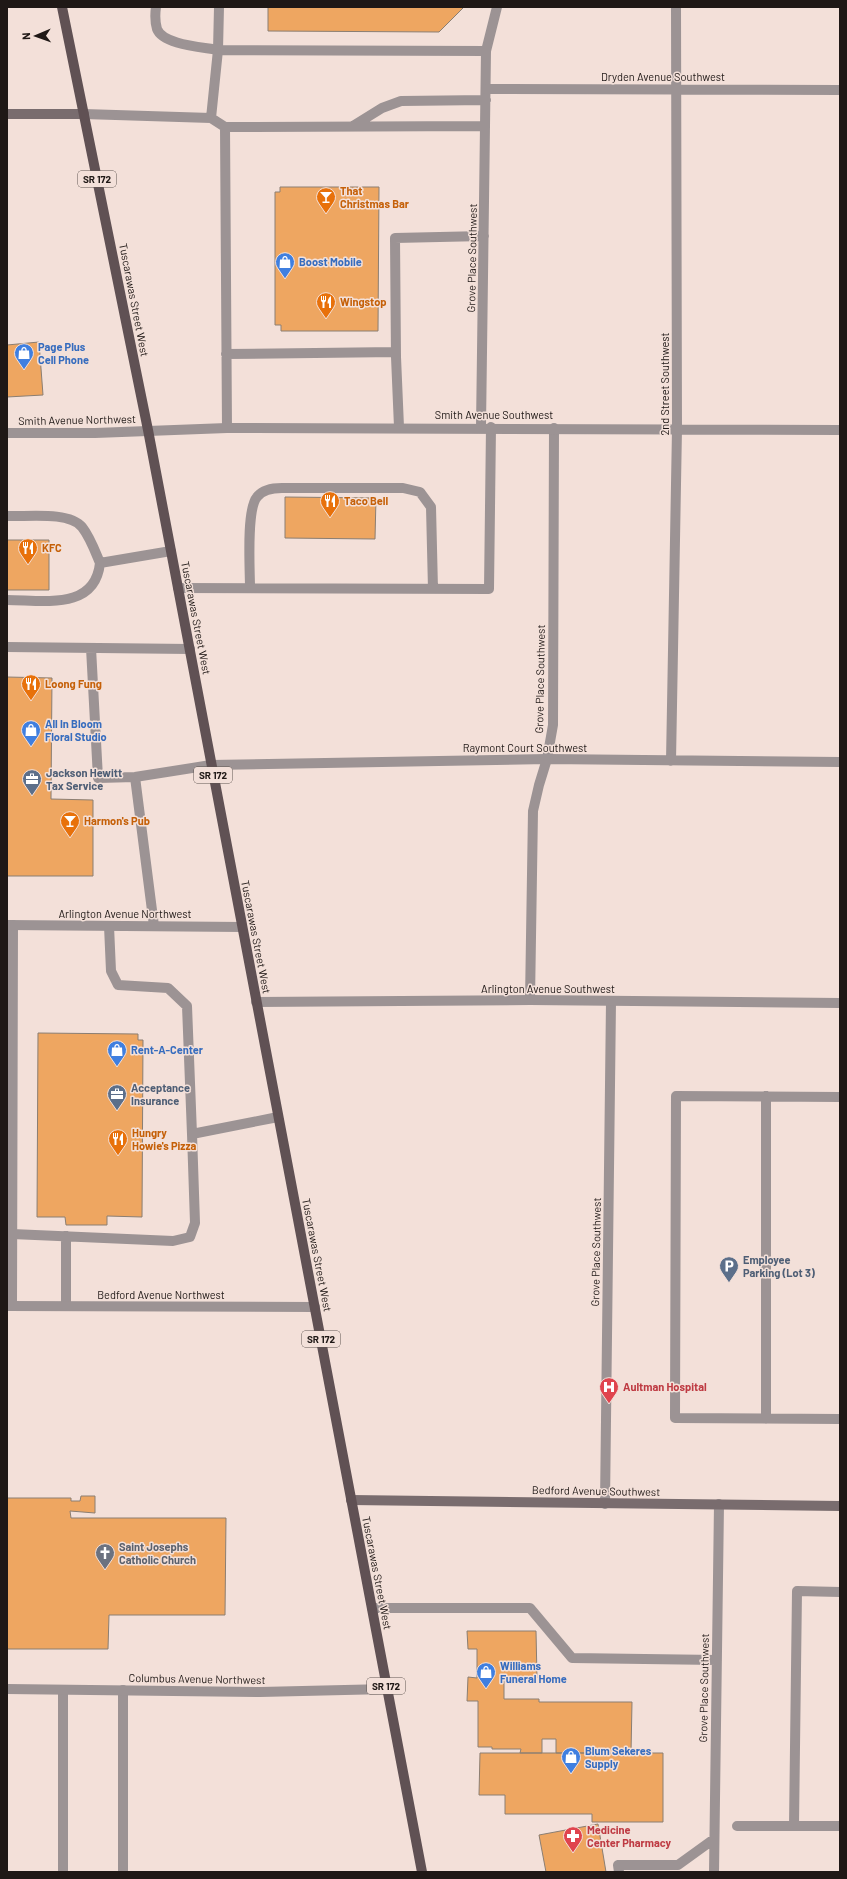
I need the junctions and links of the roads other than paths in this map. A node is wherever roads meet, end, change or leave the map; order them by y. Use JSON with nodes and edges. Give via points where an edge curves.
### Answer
{"nodes":[{"id":1,"x":62,"y":7,"type":"edge"},
{"id":2,"x":156,"y":7,"type":"edge"},
{"id":3,"x":219,"y":7,"type":"edge"},
{"id":4,"x":497,"y":7,"type":"edge"},
{"id":5,"x":676,"y":7,"type":"edge"},
{"id":6,"x":218,"y":50,"type":"junction"},
{"id":7,"x":486,"y":51,"type":"junction"},
{"id":8,"x":486,"y":89,"type":"junction"},
{"id":9,"x":676,"y":89,"type":"junction"},
{"id":10,"x":840,"y":90,"type":"edge"},
{"id":11,"x":486,"y":100,"type":"junction"},
{"id":12,"x":7,"y":114,"type":"edge"},
{"id":13,"x":84,"y":114,"type":"junction"},
{"id":14,"x":211,"y":118,"type":"junction"},
{"id":15,"x":353,"y":126,"type":"junction"},
{"id":16,"x":485,"y":126,"type":"junction"},
{"id":17,"x":225,"y":127,"type":"junction"},
{"id":18,"x":484,"y":236,"type":"junction"},
{"id":19,"x":396,"y":352,"type":"junction"},
{"id":20,"x":226,"y":354,"type":"junction"},
{"id":21,"x":486,"y":427,"type":"junction"},
{"id":22,"x":227,"y":428,"type":"junction"},
{"id":23,"x":398,"y":428,"type":"junction"},
{"id":24,"x":554,"y":428,"type":"junction"},
{"id":25,"x":677,"y":429,"type":"junction"},
{"id":26,"x":148,"y":430,"type":"junction"},
{"id":27,"x":840,"y":430,"type":"edge"},
{"id":28,"x":7,"y":433,"type":"edge"},
{"id":29,"x":7,"y":516,"type":"edge"},
{"id":30,"x":171,"y":551,"type":"junction"},
{"id":31,"x":100,"y":563,"type":"junction"},
{"id":32,"x":178,"y":588,"type":"junction"},
{"id":33,"x":250,"y":588,"type":"junction"},
{"id":34,"x":433,"y":589,"type":"junction"},
{"id":35,"x":7,"y":600,"type":"edge"},
{"id":36,"x":7,"y":647,"type":"edge"},
{"id":37,"x":91,"y":648,"type":"junction"},
{"id":38,"x":190,"y":649,"type":"junction"},
{"id":39,"x":548,"y":759,"type":"junction"},
{"id":40,"x":671,"y":761,"type":"junction"},
{"id":41,"x":840,"y":762,"type":"edge"},
{"id":42,"x":211,"y":765,"type":"junction"},
{"id":43,"x":135,"y":777,"type":"junction"},
{"id":44,"x":10,"y":926,"type":"edge"},
{"id":45,"x":109,"y":926,"type":"junction"},
{"id":46,"x":154,"y":926,"type":"junction"},
{"id":47,"x":242,"y":927,"type":"junction"},
{"id":48,"x":530,"y":1000,"type":"junction"},
{"id":49,"x":611,"y":1001,"type":"junction"},
{"id":50,"x":256,"y":1002,"type":"junction"},
{"id":51,"x":840,"y":1003,"type":"edge"},
{"id":52,"x":766,"y":1096,"type":"junction"},
{"id":53,"x":840,"y":1097,"type":"edge"},
{"id":54,"x":278,"y":1117,"type":"junction"},
{"id":55,"x":10,"y":1120,"type":"edge"},
{"id":56,"x":192,"y":1134,"type":"junction"},
{"id":57,"x":12,"y":1234,"type":"junction"},
{"id":58,"x":66,"y":1236,"type":"junction"},
{"id":59,"x":10,"y":1306,"type":"edge"},
{"id":60,"x":66,"y":1306,"type":"junction"},
{"id":61,"x":315,"y":1307,"type":"junction"},
{"id":62,"x":766,"y":1419,"type":"junction"},
{"id":63,"x":840,"y":1419,"type":"edge"},
{"id":64,"x":352,"y":1500,"type":"junction"},
{"id":65,"x":605,"y":1504,"type":"junction"},
{"id":66,"x":719,"y":1504,"type":"junction"},
{"id":67,"x":840,"y":1506,"type":"edge"},
{"id":68,"x":840,"y":1592,"type":"edge"},
{"id":69,"x":372,"y":1608,"type":"junction"},
{"id":70,"x":717,"y":1660,"type":"junction"},
{"id":71,"x":7,"y":1689,"type":"edge"},
{"id":72,"x":387,"y":1689,"type":"junction"},
{"id":73,"x":63,"y":1690,"type":"junction"},
{"id":74,"x":123,"y":1690,"type":"junction"},
{"id":75,"x":737,"y":1826,"type":"dead end"},
{"id":76,"x":794,"y":1826,"type":"junction"},
{"id":77,"x":840,"y":1826,"type":"edge"},
{"id":78,"x":714,"y":1839,"type":"junction"},
{"id":79,"x":619,"y":1868,"type":"edge"},
{"id":80,"x":662,"y":1868,"type":"edge"},
{"id":81,"x":63,"y":1872,"type":"edge"},
{"id":82,"x":123,"y":1872,"type":"edge"},
{"id":83,"x":422,"y":1872,"type":"edge"},
{"id":84,"x":714,"y":1872,"type":"edge"}],
"edges":[{"from":1,"to":13,"type":"main road","name":"Tuscarawas Street West","number":"SR 172"},
{"from":2,"to":6,"type":"street","via":[[157,28],[164,38]]},
{"from":3,"to":6,"type":"street"},
{"from":4,"to":7,"type":"street","name":"Grove Place Southwest"},
{"from":5,"to":9,"type":"street","name":"2nd Street Southwest"},
{"from":6,"to":7,"type":"street"},
{"from":6,"to":14,"type":"street"},
{"from":7,"to":8,"type":"street","name":"Grove Place Southwest"},
{"from":8,"to":9,"type":"street","name":"Dryden Avenue Southwest"},
{"from":8,"to":11,"type":"street","name":"Grove Place Southwest"},
{"from":9,"to":10,"type":"street","name":"Dryden Avenue Southwest"},
{"from":9,"to":25,"type":"street","name":"2nd Street Southwest"},
{"from":11,"to":15,"type":"street","via":[[401,101],[382,108]]},
{"from":11,"to":16,"type":"street","name":"Grove Place Southwest"},
{"from":12,"to":13,"type":"street"},
{"from":13,"to":14,"type":"street"},
{"from":13,"to":26,"type":"main road","name":"Tuscarawas Street West","number":"SR 172"},
{"from":14,"to":17,"type":"street"},
{"from":15,"to":16,"type":"street"},
{"from":15,"to":17,"type":"street"},
{"from":16,"to":18,"type":"street","name":"Grove Place Southwest"},
{"from":17,"to":20,"type":"street"},
{"from":18,"to":19,"type":"street","via":[[395,238]]},
{"from":18,"to":21,"type":"street","name":"Grove Place Southwest"},
{"from":19,"to":20,"type":"street"},
{"from":19,"to":23,"type":"street"},
{"from":20,"to":22,"type":"street"},
{"from":21,"to":23,"type":"street","name":"Smith Avenue Southwest"},
{"from":21,"to":24,"type":"street","name":"Smith Avenue Southwest"},
{"from":21,"to":34,"type":"street","name":"Grove Place Southwest","via":[[489,589]]},
{"from":22,"to":23,"type":"street","name":"Smith Avenue Southwest"},
{"from":22,"to":26,"type":"street","name":"Smith Avenue Southwest"},
{"from":24,"to":25,"type":"street","name":"Smith Avenue Southwest"},
{"from":24,"to":39,"type":"street","name":"Grove Place Southwest","via":[[552,725]]},
{"from":25,"to":27,"type":"street","name":"Smith Avenue Southwest"},
{"from":25,"to":40,"type":"street","name":"2nd Street Southwest"},
{"from":26,"to":28,"type":"street","name":"Smith Avenue Northwest"},
{"from":26,"to":30,"type":"main road","name":"Tuscarawas Street West","number":"SR 172"},
{"from":29,"to":31,"type":"street","via":[[64,517],[72,520],[83,529]]},
{"from":30,"to":31,"type":"street"},
{"from":30,"to":32,"type":"main road","name":"Tuscarawas Street West","number":"SR 172"},
{"from":31,"to":35,"type":"street","via":[[94,583],[79,596],[62,600]]},
{"from":32,"to":33,"type":"street"},
{"from":32,"to":38,"type":"main road","name":"Tuscarawas Street West","number":"SR 172"},
{"from":33,"to":34,"type":"street"},
{"from":33,"to":34,"type":"street","via":[[252,509],[257,496],[262,492],[276,488],[403,488],[420,492],[431,507]]},
{"from":36,"to":37,"type":"street"},
{"from":37,"to":38,"type":"street"},
{"from":37,"to":43,"type":"street","name":"Raymont Court Southwest","via":[[98,778]]},
{"from":38,"to":42,"type":"main road","name":"Tuscarawas Street West","number":"SR 172"},
{"from":39,"to":40,"type":"street","name":"Raymont Court Southwest"},
{"from":39,"to":42,"type":"street","name":"Raymont Court Southwest"},
{"from":39,"to":48,"type":"street","name":"Grove Place Southwest","via":[[538,785],[533,811]]},
{"from":40,"to":41,"type":"street","name":"Raymont Court Southwest"},
{"from":42,"to":43,"type":"street","name":"Raymont Court Southwest"},
{"from":42,"to":47,"type":"main road","name":"Tuscarawas Street West","number":"SR 172"},
{"from":43,"to":46,"type":"street"},
{"from":44,"to":45,"type":"street","name":"Arlington Avenue Northwest"},
{"from":44,"to":55,"type":"street"},
{"from":45,"to":46,"type":"street","name":"Arlington Avenue Northwest"},
{"from":45,"to":56,"type":"street","via":[[111,971],[118,985],[168,988],[187,1006]]},
{"from":46,"to":47,"type":"street","name":"Arlington Avenue Northwest"},
{"from":47,"to":50,"type":"main road","name":"Tuscarawas Street West","number":"SR 172"},
{"from":48,"to":49,"type":"street","name":"Arlington Avenue Southwest"},
{"from":48,"to":50,"type":"street","name":"Arlington Avenue Southwest"},
{"from":49,"to":51,"type":"street","name":"Arlington Avenue Southwest"},
{"from":49,"to":65,"type":"street","name":"Grove Place Southwest"},
{"from":50,"to":54,"type":"main road","name":"Tuscarawas Street West","number":"SR 172"},
{"from":52,"to":53,"type":"street"},
{"from":52,"to":62,"type":"street"},
{"from":52,"to":62,"type":"street","via":[[676,1096],[675,1418]]},
{"from":54,"to":56,"type":"street"},
{"from":54,"to":61,"type":"main road","name":"Tuscarawas Street West","number":"SR 172"},
{"from":55,"to":57,"type":"street"},
{"from":56,"to":58,"type":"street","via":[[194,1222],[190,1237],[173,1241]]},
{"from":57,"to":58,"type":"street"},
{"from":57,"to":59,"type":"street"},
{"from":58,"to":60,"type":"street"},
{"from":59,"to":60,"type":"street","name":"Bedford Avenue Northwest"},
{"from":60,"to":61,"type":"street","name":"Bedford Avenue Northwest"},
{"from":61,"to":64,"type":"main road","name":"Tuscarawas Street West","number":"SR 172"},
{"from":62,"to":63,"type":"street"},
{"from":64,"to":65,"type":"street","name":"Bedford Avenue Southwest"},
{"from":64,"to":69,"type":"main road","name":"Tuscarawas Street West","number":"SR 172"},
{"from":65,"to":66,"type":"street","name":"Bedford Avenue Southwest"},
{"from":66,"to":67,"type":"street","name":"Bedford Avenue Southwest"},
{"from":66,"to":70,"type":"street","name":"Grove Place Southwest"},
{"from":68,"to":76,"type":"street","via":[[797,1592]]},
{"from":69,"to":70,"type":"street","via":[[530,1608],[572,1658]]},
{"from":69,"to":72,"type":"main road","name":"Tuscarawas Street West","number":"SR 172"},
{"from":70,"to":78,"type":"street","name":"Grove Place Southwest"},
{"from":71,"to":73,"type":"street","name":"Columbus Avenue Northwest"},
{"from":72,"to":74,"type":"street","name":"Columbus Avenue Northwest","via":[[260,1692]]},
{"from":72,"to":83,"type":"main road","name":"Tuscarawas Street West","number":"SR 172"},
{"from":73,"to":74,"type":"street","name":"Columbus Avenue Northwest"},
{"from":73,"to":81,"type":"street"},
{"from":74,"to":82,"type":"street"},
{"from":75,"to":76,"type":"street"},
{"from":76,"to":77,"type":"street"},
{"from":78,"to":80,"type":"street","via":[[678,1865]]},
{"from":78,"to":84,"type":"street","name":"Grove Place Southwest"},
{"from":79,"to":80,"type":"street"}]}
